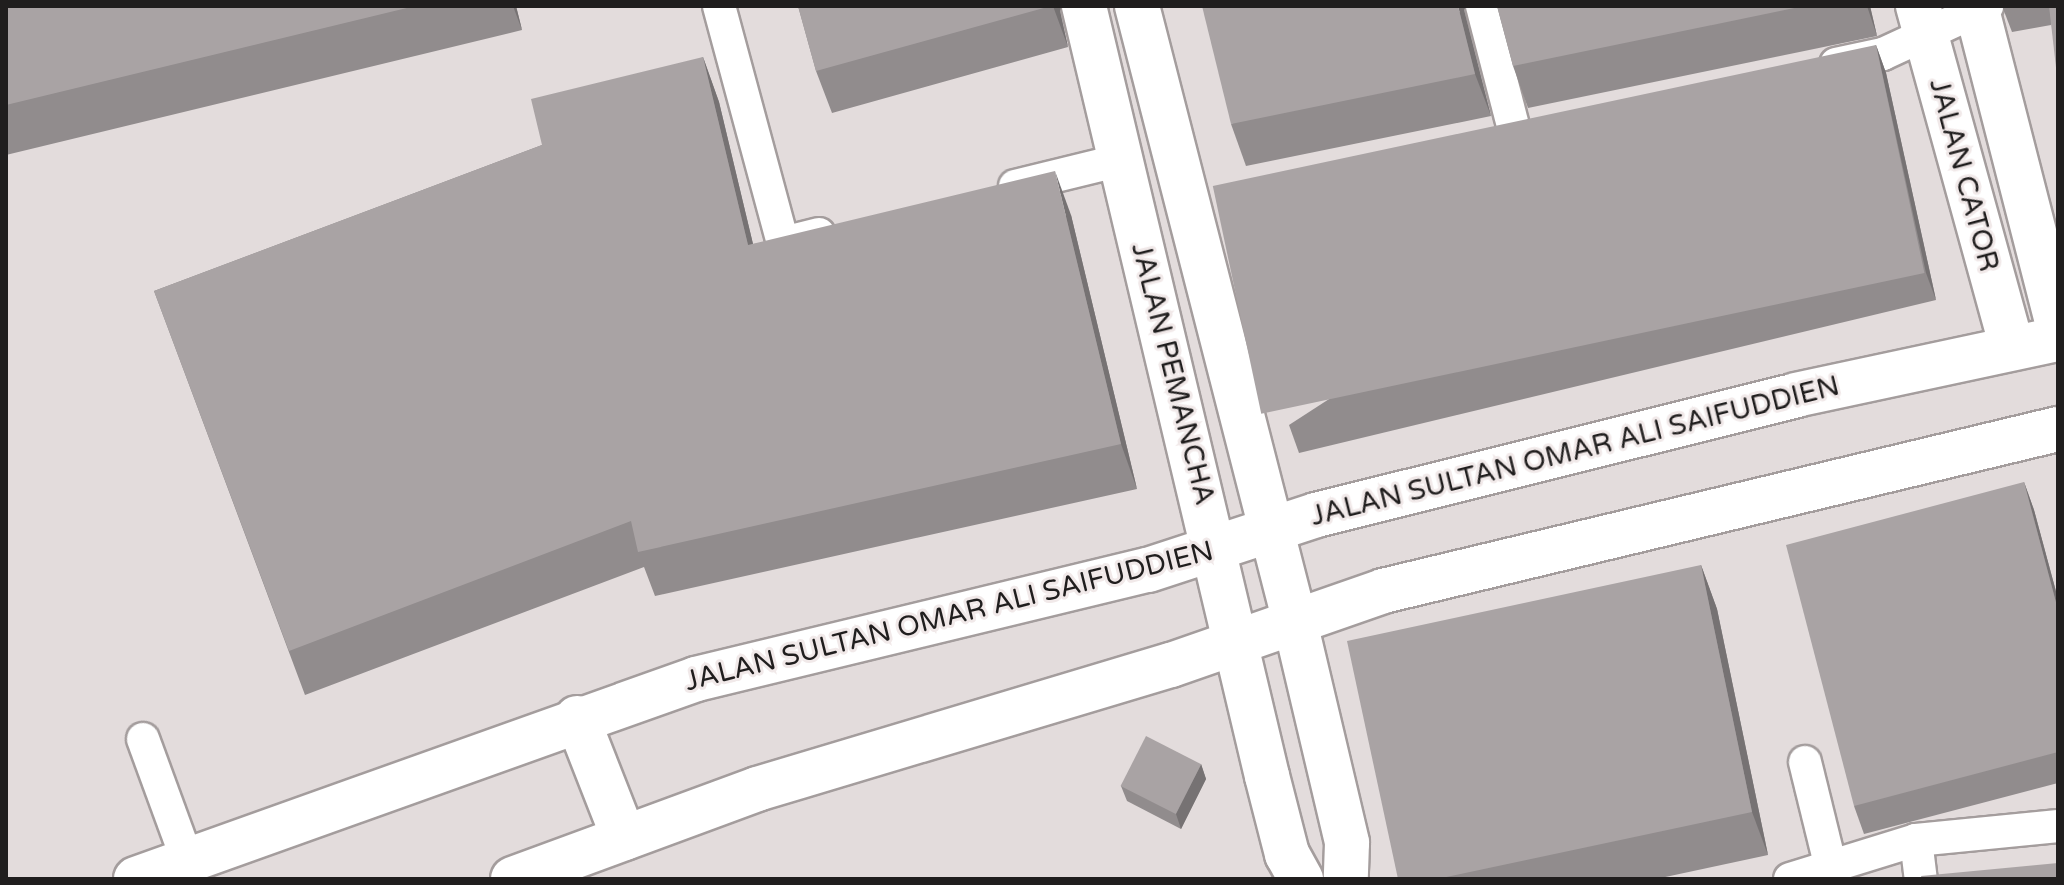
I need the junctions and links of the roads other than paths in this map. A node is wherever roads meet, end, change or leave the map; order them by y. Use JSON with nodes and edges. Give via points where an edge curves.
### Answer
{"nodes":[{"id":1,"x":719,"y":6,"type":"edge"},
{"id":2,"x":1084,"y":6,"type":"edge"},
{"id":3,"x":1137,"y":6,"type":"edge"},
{"id":4,"x":1482,"y":6,"type":"edge"},
{"id":5,"x":1980,"y":7,"type":"edge"},
{"id":6,"x":1921,"y":19,"type":"edge"},
{"id":7,"x":1807,"y":71,"type":"edge"},
{"id":8,"x":1515,"y":134,"type":"edge"},
{"id":9,"x":1121,"y":160,"type":"junction"},
{"id":10,"x":983,"y":194,"type":"edge"},
{"id":11,"x":844,"y":228,"type":"edge"},
{"id":12,"x":2058,"y":325,"type":"edge"},
{"id":13,"x":2058,"y":339,"type":"edge"},
{"id":14,"x":2011,"y":344,"type":"junction"},
{"id":15,"x":2058,"y":429,"type":"edge"},
{"id":16,"x":1271,"y":529,"type":"junction"},
{"id":17,"x":1216,"y":549,"type":"junction"},
{"id":18,"x":1294,"y":618,"type":"junction"},
{"id":19,"x":1235,"y":642,"type":"junction"},
{"id":20,"x":577,"y":718,"type":"junction"},
{"id":21,"x":143,"y":739,"type":"dead end"},
{"id":22,"x":1805,"y":762,"type":"dead end"},
{"id":23,"x":2058,"y":826,"type":"edge"},
{"id":24,"x":624,"y":838,"type":"junction"},
{"id":25,"x":1916,"y":840,"type":"junction"},
{"id":26,"x":187,"y":859,"type":"junction"},
{"id":27,"x":1831,"y":868,"type":"junction"},
{"id":28,"x":136,"y":879,"type":"edge"},
{"id":29,"x":513,"y":879,"type":"edge"},
{"id":30,"x":1301,"y":879,"type":"edge"},
{"id":31,"x":1346,"y":879,"type":"edge"},
{"id":32,"x":1790,"y":879,"type":"edge"},
{"id":33,"x":1921,"y":879,"type":"edge"}],
"edges":[{"from":1,"to":11,"type":"lane","via":[[783,243]]},
{"from":2,"to":9,"type":"main road","name":"JALAN PEMANCHA"},
{"from":3,"to":16,"type":"main road","name":"JALAN PEMANCHA","via":[[1202,195]]},
{"from":4,"to":8,"type":"lane"},
{"from":5,"to":6,"type":"lane"},
{"from":5,"to":12,"type":"main road","name":"JALAN CATOR"},
{"from":6,"to":7,"type":"lane","via":[[1883,54]]},
{"from":6,"to":14,"type":"main road","name":"JALAN CATOR"},
{"from":9,"to":10,"type":"lane"},
{"from":9,"to":17,"type":"main road","name":"JALAN PEMANCHA"},
{"from":13,"to":14,"type":"main road","name":"JALAN SULTAN OMAR ALI SAIFUDDIEN"},
{"from":14,"to":16,"type":"main road","name":"JALAN SULTAN OMAR ALI SAIFUDDIEN"},
{"from":15,"to":18,"type":"main road"},
{"from":16,"to":17,"type":"main road","name":"JALAN SULTAN OMAR ALI SAIFUDDIEN"},
{"from":16,"to":18,"type":"main road","name":"JALAN PEMANCHA"},
{"from":17,"to":19,"type":"main road","name":"JALAN PEMANCHA"},
{"from":17,"to":20,"type":"main road","name":"JALAN SULTAN OMAR ALI SAIFUDDIEN","via":[[696,679]]},
{"from":18,"to":19,"type":"main road"},
{"from":18,"to":31,"type":"main road","name":"JALAN PEMANCHA","via":[[1347,843]]},
{"from":19,"to":24,"type":"main road","via":[[923,734]]},
{"from":19,"to":30,"type":"main road","name":"JALAN PEMANCHA","via":[[1287,854]]},
{"from":20,"to":24,"type":"main road"},
{"from":20,"to":26,"type":"main road","name":"JALAN SULTAN OMAR ALI SAIFUDDIEN"},
{"from":21,"to":26,"type":"lane"},
{"from":22,"to":27,"type":"lane"},
{"from":23,"to":25,"type":"lane"},
{"from":24,"to":29,"type":"main road"},
{"from":25,"to":27,"type":"lane"},
{"from":25,"to":33,"type":"lane"},
{"from":26,"to":28,"type":"main road","name":"JALAN SULTAN OMAR ALI SAIFUDDIEN"},
{"from":27,"to":32,"type":"lane"}]}
